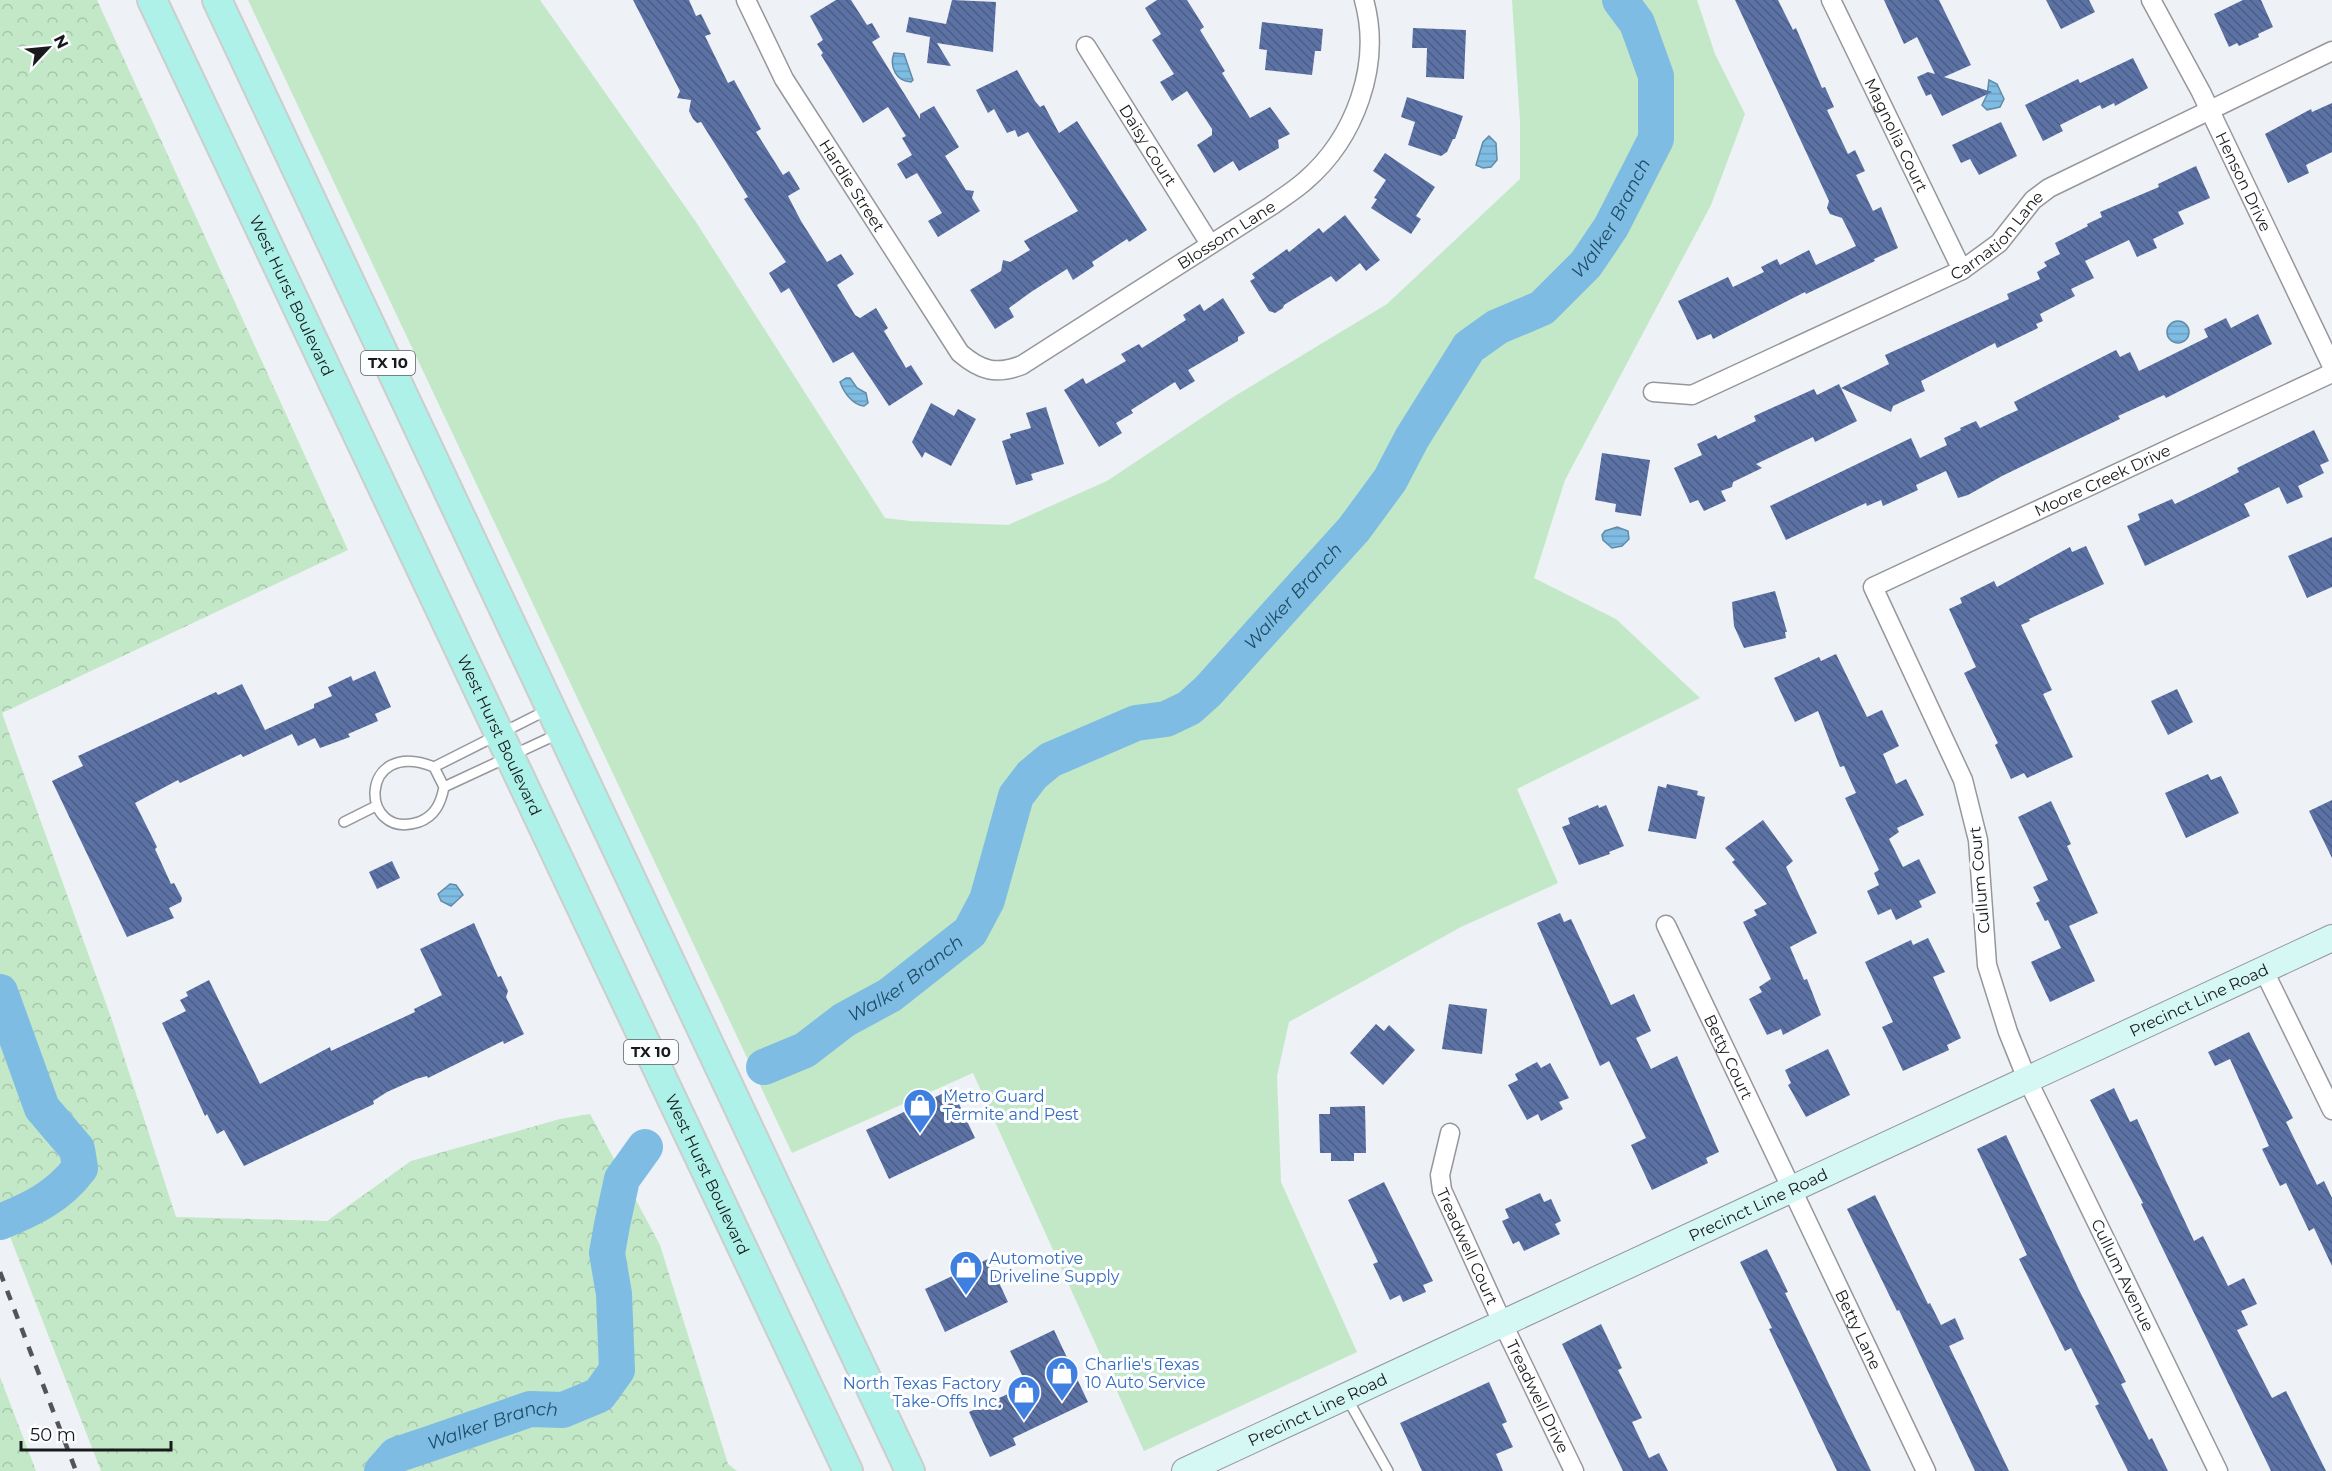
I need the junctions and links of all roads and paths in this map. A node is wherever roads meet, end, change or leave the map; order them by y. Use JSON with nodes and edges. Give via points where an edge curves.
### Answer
{"nodes":[{"id":1,"x":152,"y":0,"type":"edge"},
{"id":2,"x":217,"y":0,"type":"edge"},
{"id":3,"x":746,"y":0,"type":"edge"},
{"id":4,"x":1364,"y":0,"type":"edge"},
{"id":5,"x":1831,"y":0,"type":"edge"},
{"id":6,"x":2151,"y":0,"type":"edge"},
{"id":7,"x":1086,"y":46,"type":"dead end"},
{"id":8,"x":2332,"y":51,"type":"edge"},
{"id":9,"x":2209,"y":109,"type":"junction"},
{"id":10,"x":1210,"y":244,"type":"junction"},
{"id":11,"x":1962,"y":270,"type":"junction"},
{"id":12,"x":972,"y":364,"type":"joint"},
{"id":13,"x":2332,"y":366,"type":"edge"},
{"id":14,"x":2332,"y":373,"type":"edge"},
{"id":15,"x":1653,"y":392,"type":"dead end"},
{"id":16,"x":1874,"y":587,"type":"joint"},
{"id":17,"x":556,"y":721,"type":"junction"},
{"id":18,"x":503,"y":745,"type":"junction"},
{"id":19,"x":434,"y":767,"type":"junction"},
{"id":20,"x":444,"y":787,"type":"junction"},
{"id":21,"x":376,"y":806,"type":"junction"},
{"id":22,"x":344,"y":822,"type":"dead end"},
{"id":23,"x":1666,"y":925,"type":"dead end"},
{"id":24,"x":2332,"y":938,"type":"edge"},
{"id":25,"x":2264,"y":971,"type":"junction"},
{"id":26,"x":2027,"y":1079,"type":"junction"},
{"id":27,"x":2332,"y":1110,"type":"edge"},
{"id":28,"x":1450,"y":1133,"type":"dead end"},
{"id":29,"x":1789,"y":1189,"type":"junction"},
{"id":30,"x":1502,"y":1322,"type":"junction"},
{"id":31,"x":1346,"y":1395,"type":"junction"},
{"id":32,"x":848,"y":1471,"type":"edge"},
{"id":33,"x":910,"y":1471,"type":"edge"},
{"id":34,"x":1185,"y":1471,"type":"edge"},
{"id":35,"x":1388,"y":1471,"type":"edge"},
{"id":36,"x":1574,"y":1471,"type":"edge"},
{"id":37,"x":1926,"y":1471,"type":"edge"},
{"id":38,"x":2218,"y":1471,"type":"edge"}],
"edges":[{"from":1,"to":18,"type":"main road","name":"West Hurst Boulevard","number":"TX 10"},
{"from":2,"to":17,"type":"main road","number":"TX 10"},
{"from":3,"to":12,"type":"street","name":"Hardie Street","via":[[784,79],[960,353]]},
{"from":4,"to":10,"type":"street","name":"Blossom Lane","via":[[1369,45],[1366,76],[1349,128],[1305,181]]},
{"from":5,"to":11,"type":"street","name":"Magnolia Court"},
{"from":6,"to":9,"type":"street","name":"Henson Drive"},
{"from":7,"to":10,"type":"street","name":"Daisy Court"},
{"from":8,"to":9,"type":"street","name":"Carnation Lane"},
{"from":9,"to":11,"type":"street","name":"Carnation Lane","via":[[2049,188],[2033,201],[1999,243]]},
{"from":9,"to":13,"type":"street","name":"Henson Drive"},
{"from":10,"to":12,"type":"street","name":"Blossom Lane","via":[[1022,365],[1005,372]]},
{"from":11,"to":15,"type":"street","name":"Carnation Lane","via":[[1692,395]]},
{"from":14,"to":16,"type":"street","name":"Moore Creek Drive"},
{"from":16,"to":26,"type":"street","name":"Cullum Court","via":[[1963,780],[1978,840],[1988,965]]},
{"from":17,"to":18,"type":"lane"},
{"from":17,"to":18,"type":"lane"},
{"from":17,"to":33,"type":"main road","number":"TX 10"},
{"from":18,"to":19,"type":"lane"},
{"from":18,"to":20,"type":"lane"},
{"from":18,"to":32,"type":"main road","name":"West Hurst Boulevard","number":"TX 10"},
{"from":19,"to":20,"type":"lane"},
{"from":19,"to":21,"type":"lane","via":[[415,759],[397,761],[381,772],[373,798]]},
{"from":20,"to":21,"type":"lane","via":[[441,802],[427,819],[408,825],[389,821]]},
{"from":21,"to":22,"type":"lane"},
{"from":23,"to":29,"type":"street","name":"Betty Court"},
{"from":24,"to":25,"type":"main road","name":"Precinct Line Road"},
{"from":25,"to":26,"type":"main road","name":"Precinct Line Road"},
{"from":25,"to":27,"type":"street"},
{"from":26,"to":29,"type":"main road","name":"Precinct Line Road"},
{"from":26,"to":38,"type":"street","name":"Cullum Avenue"},
{"from":28,"to":30,"type":"street","name":"Treadwell Court","via":[[1440,1175],[1442,1190]]},
{"from":29,"to":30,"type":"main road","name":"Precinct Line Road"},
{"from":29,"to":37,"type":"street","name":"Betty Lane"},
{"from":30,"to":31,"type":"main road","name":"Precinct Line Road"},
{"from":30,"to":36,"type":"street","name":"Treadwell Drive"},
{"from":31,"to":34,"type":"main road","name":"Precinct Line Road"},
{"from":31,"to":35,"type":"lane"}]}
